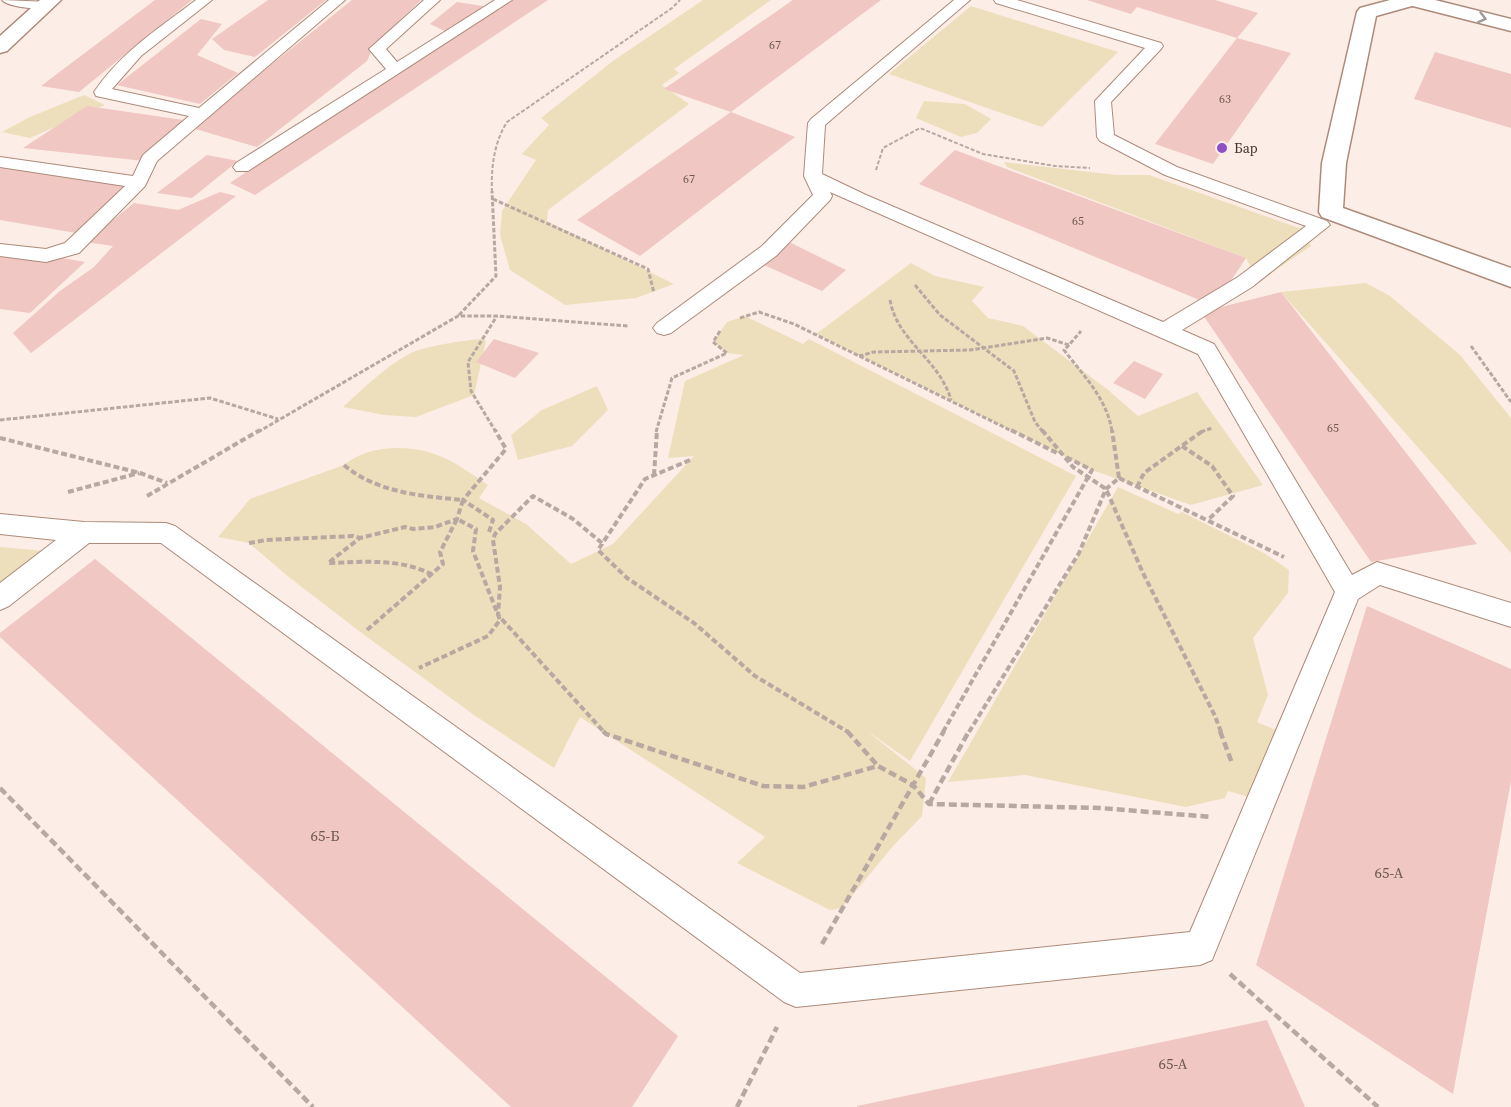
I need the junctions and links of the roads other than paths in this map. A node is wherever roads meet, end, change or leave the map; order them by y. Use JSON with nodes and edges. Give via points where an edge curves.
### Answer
{"nodes":[{"id":1,"x":9,"y":0,"type":"edge"},
{"id":2,"x":205,"y":0,"type":"edge"},
{"id":3,"x":338,"y":0,"type":"edge"},
{"id":4,"x":433,"y":0,"type":"edge"},
{"id":5,"x":963,"y":0,"type":"edge"},
{"id":6,"x":1001,"y":0,"type":"edge"},
{"id":7,"x":1412,"y":0,"type":"edge"},
{"id":8,"x":48,"y":2,"type":"edge"},
{"id":9,"x":496,"y":2,"type":"edge"},
{"id":10,"x":1511,"y":26,"type":"edge"},
{"id":11,"x":0,"y":47,"type":"edge"},
{"id":12,"x":395,"y":69,"type":"junction"},
{"id":13,"x":202,"y":114,"type":"junction"},
{"id":14,"x":0,"y":162,"type":"edge"},
{"id":15,"x":242,"y":167,"type":"dead end"},
{"id":16,"x":813,"y":176,"type":"junction"},
{"id":17,"x":139,"y":182,"type":"junction"},
{"id":18,"x":1326,"y":219,"type":"junction"},
{"id":19,"x":0,"y":250,"type":"edge"},
{"id":20,"x":1511,"y":278,"type":"edge"},
{"id":21,"x":664,"y":328,"type":"road end"},
{"id":22,"x":1164,"y":331,"type":"junction"},
{"id":23,"x":0,"y":524,"type":"edge"},
{"id":24,"x":84,"y":532,"type":"junction"},
{"id":25,"x":1348,"y":591,"type":"junction"},
{"id":26,"x":0,"y":598,"type":"edge"},
{"id":27,"x":1511,"y":615,"type":"edge"}],
"edges":[{"from":1,"to":8,"type":"lane"},
{"from":2,"to":13,"type":"lane","via":[[129,59],[102,92]]},
{"from":3,"to":13,"type":"lane"},
{"from":4,"to":12,"type":"lane","via":[[376,49]]},
{"from":5,"to":16,"type":"lane","via":[[818,123]]},
{"from":6,"to":18,"type":"lane","via":[[1155,46],[1104,101],[1106,137],[1171,171]]},
{"from":7,"to":10,"type":"street","one_way":true},
{"from":7,"to":18,"type":"street","via":[[1367,12],[1334,163]]},
{"from":8,"to":11,"type":"street"},
{"from":9,"to":12,"type":"lane"},
{"from":12,"to":15,"type":"lane"},
{"from":13,"to":17,"type":"lane","via":[[149,159]]},
{"from":14,"to":17,"type":"lane"},
{"from":16,"to":21,"type":"lane","via":[[824,196],[770,251]]},
{"from":16,"to":22,"type":"lane"},
{"from":17,"to":19,"type":"lane","via":[[72,248],[60,255]]},
{"from":18,"to":20,"type":"street"},
{"from":18,"to":22,"type":"lane","via":[[1245,282]]},
{"from":22,"to":25,"type":"lane","via":[[1206,349]]},
{"from":23,"to":24,"type":"lane"},
{"from":24,"to":25,"type":"lane","via":[[166,533],[795,990],[1200,948]]},
{"from":24,"to":26,"type":"lane"},
{"from":25,"to":27,"type":"lane","via":[[1377,573]]}]}
